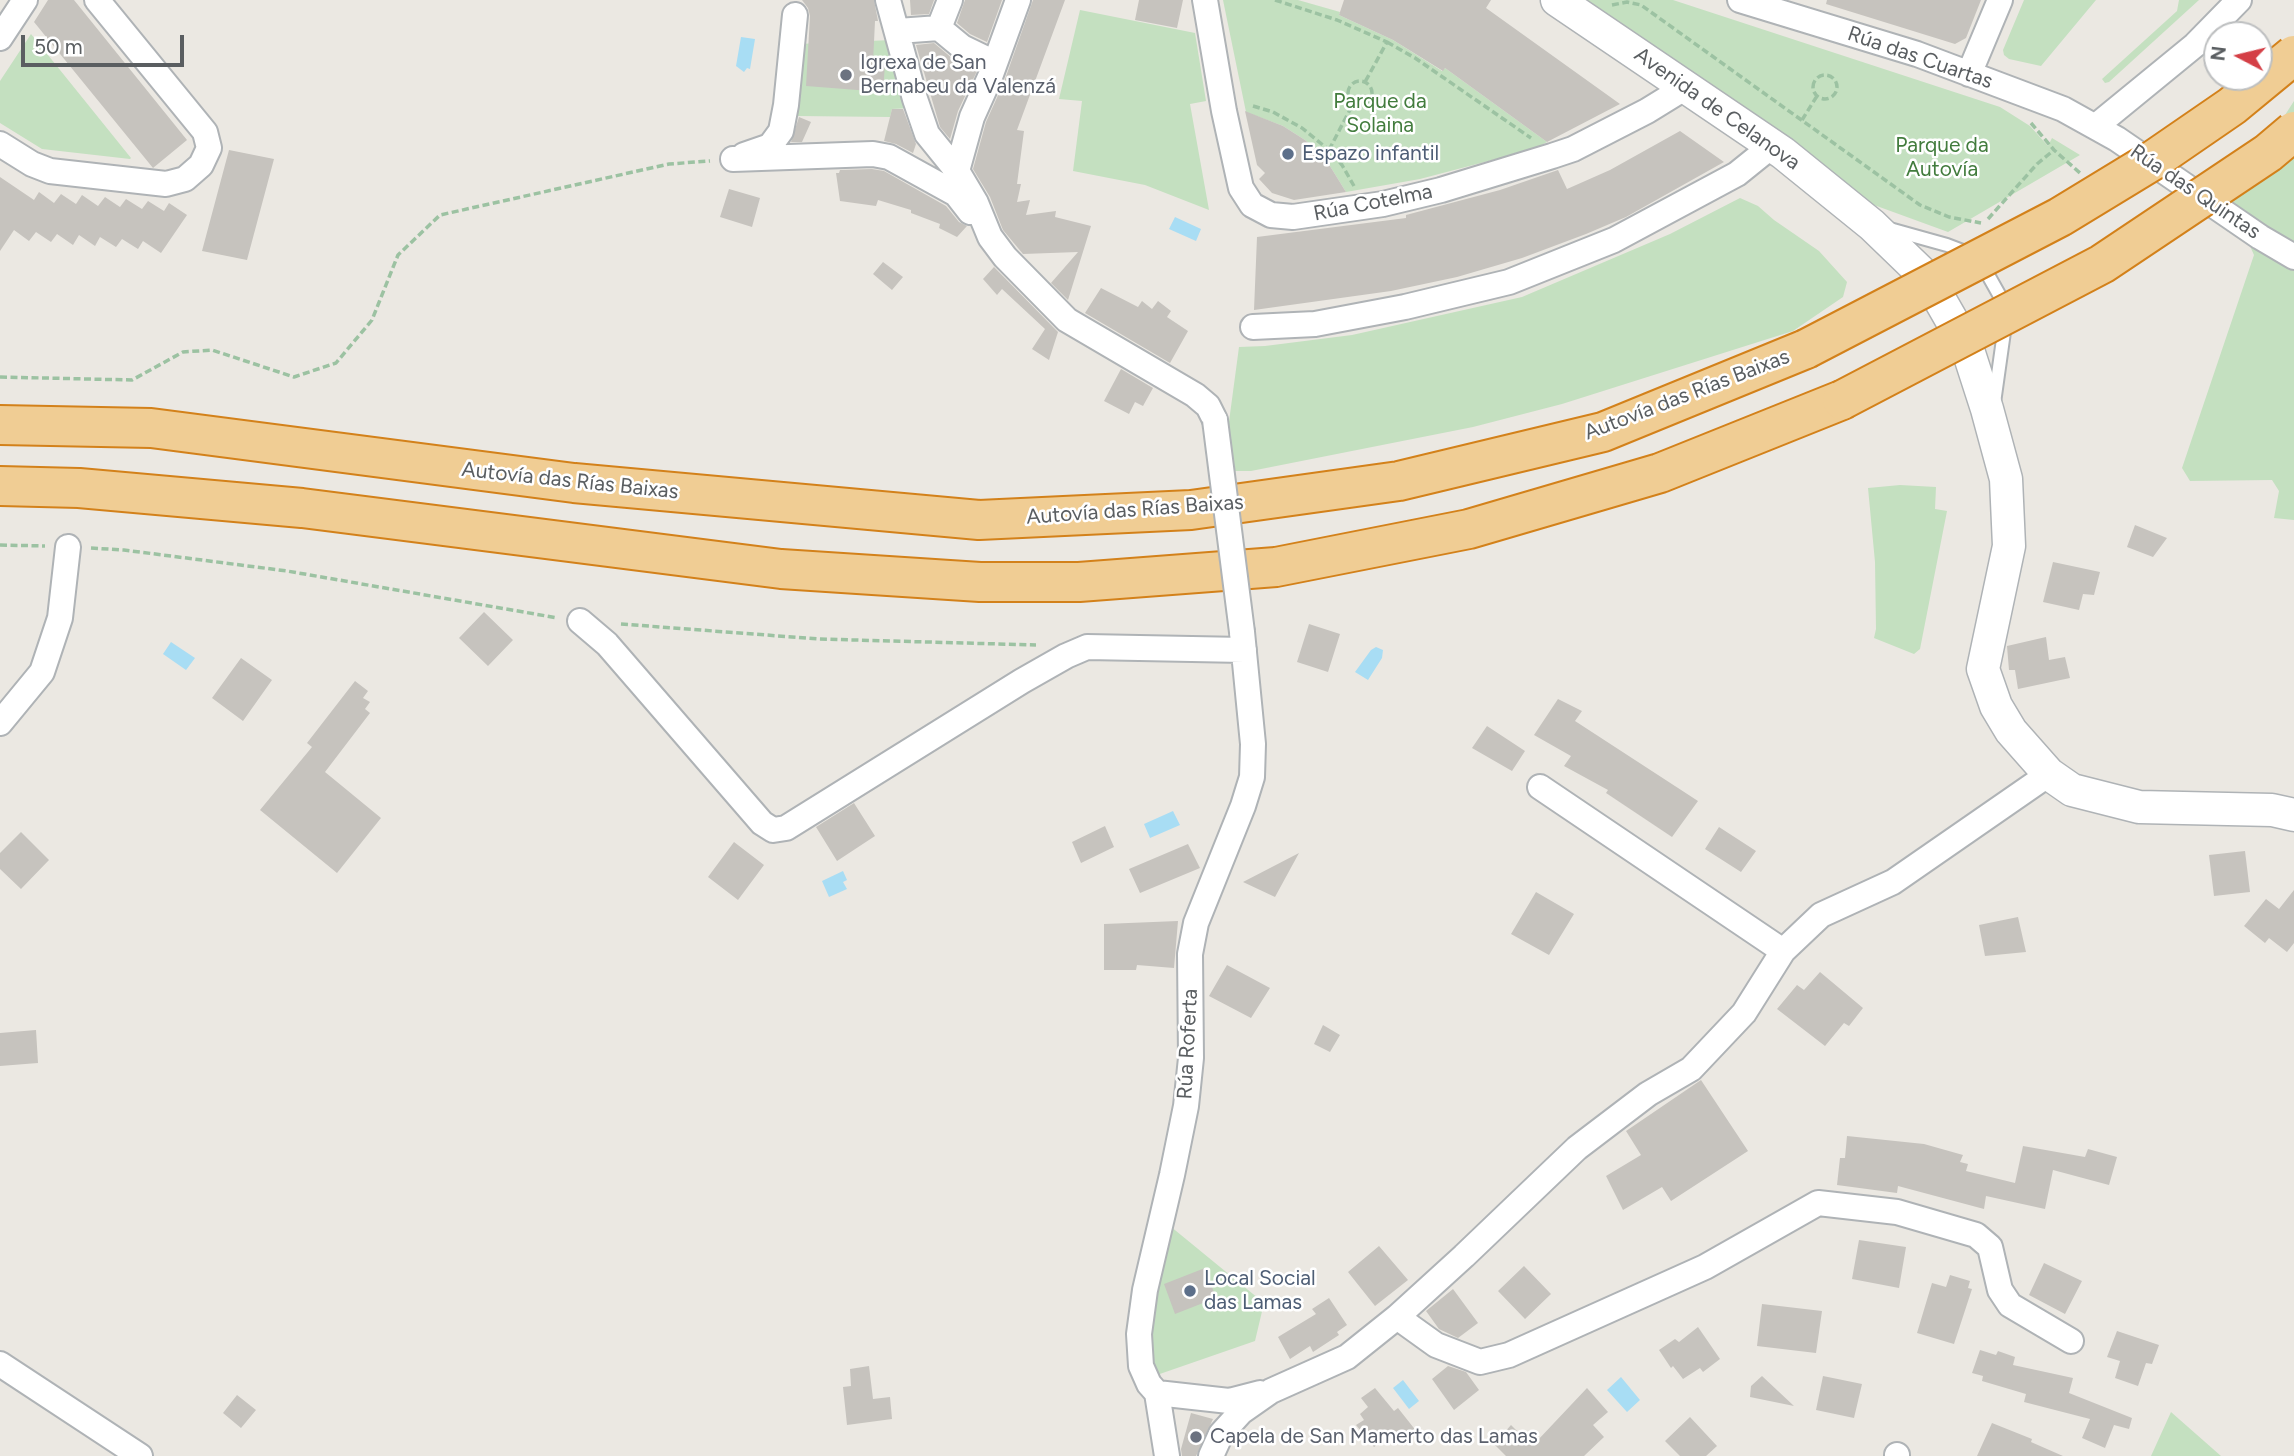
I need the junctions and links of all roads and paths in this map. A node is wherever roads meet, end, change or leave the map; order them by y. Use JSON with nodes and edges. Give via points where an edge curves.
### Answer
{"nodes":[{"id":1,"x":25,"y":0,"type":"edge"},
{"id":2,"x":97,"y":0,"type":"edge"},
{"id":3,"x":888,"y":0,"type":"edge"},
{"id":4,"x":950,"y":0,"type":"edge"},
{"id":5,"x":1018,"y":0,"type":"edge"},
{"id":6,"x":1205,"y":0,"type":"edge"},
{"id":7,"x":1275,"y":0,"type":"edge"},
{"id":8,"x":1740,"y":0,"type":"edge"},
{"id":9,"x":2000,"y":0,"type":"edge"},
{"id":10,"x":2239,"y":0,"type":"edge"},
{"id":11,"x":1567,"y":7,"type":"edge"},
{"id":12,"x":795,"y":15,"type":"dead end"},
{"id":13,"x":939,"y":28,"type":"junction"},
{"id":14,"x":898,"y":31,"type":"junction"},
{"id":15,"x":0,"y":38,"type":"edge"},
{"id":16,"x":1387,"y":42,"type":"junction"},
{"id":17,"x":2294,"y":55,"type":"edge"},
{"id":18,"x":995,"y":63,"type":"junction"},
{"id":19,"x":1969,"y":74,"type":"junction"},
{"id":20,"x":1365,"y":82,"type":"junction"},
{"id":21,"x":1686,"y":87,"type":"junction"},
{"id":22,"x":1817,"y":96,"type":"junction"},
{"id":23,"x":1353,"y":104,"type":"junction"},
{"id":24,"x":1253,"y":106,"type":"dead end"},
{"id":25,"x":1802,"y":120,"type":"junction"},
{"id":26,"x":2096,"y":126,"type":"junction"},
{"id":27,"x":2294,"y":131,"type":"edge"},
{"id":28,"x":0,"y":144,"type":"edge"},
{"id":29,"x":1773,"y":145,"type":"junction"},
{"id":30,"x":1329,"y":150,"type":"junction"},
{"id":31,"x":2054,"y":150,"type":"dead end"},
{"id":32,"x":1552,"y":156,"type":"junction"},
{"id":33,"x":733,"y":159,"type":"junction"},
{"id":34,"x":957,"y":171,"type":"junction"},
{"id":35,"x":1354,"y":186,"type":"dead end"},
{"id":36,"x":1872,"y":225,"type":"junction"},
{"id":37,"x":990,"y":237,"type":"junction"},
{"id":38,"x":2294,"y":257,"type":"edge"},
{"id":39,"x":1253,"y":327,"type":"dead end"},
{"id":40,"x":0,"y":377,"type":"edge"},
{"id":41,"x":0,"y":425,"type":"edge"},
{"id":42,"x":1992,"y":425,"type":"junction"},
{"id":43,"x":0,"y":485,"type":"edge"},
{"id":44,"x":0,"y":545,"type":"edge"},
{"id":45,"x":68,"y":547,"type":"junction"},
{"id":46,"x":580,"y":621,"type":"junction"},
{"id":47,"x":1243,"y":641,"type":"junction"},
{"id":48,"x":1087,"y":647,"type":"junction"},
{"id":49,"x":0,"y":723,"type":"edge"},
{"id":50,"x":2049,"y":774,"type":"junction"},
{"id":51,"x":1539,"y":787,"type":"dead end"},
{"id":52,"x":2294,"y":815,"type":"edge"},
{"id":53,"x":1783,"y":951,"type":"junction"},
{"id":54,"x":1397,"y":1317,"type":"junction"},
{"id":55,"x":2071,"y":1341,"type":"dead end"},
{"id":56,"x":0,"y":1364,"type":"edge"},
{"id":57,"x":1271,"y":1391,"type":"junction"},
{"id":58,"x":1157,"y":1393,"type":"junction"},
{"id":59,"x":140,"y":1456,"type":"edge"},
{"id":60,"x":1167,"y":1456,"type":"edge"},
{"id":61,"x":1211,"y":1456,"type":"edge"}],
"edges":[{"from":1,"to":15,"type":"street"},
{"from":2,"to":28,"type":"street","via":[[205,132],[209,148],[201,165],[185,179],[166,184],[50,171]]},
{"from":3,"to":14,"type":"street"},
{"from":4,"to":13,"type":"street"},
{"from":5,"to":18,"type":"street"},
{"from":6,"to":32,"type":"street","name":"Rúa Cotelma","via":[[1241,188],[1252,205],[1271,215],[1293,217],[1383,204]]},
{"from":7,"to":16,"type":"path"},
{"from":8,"to":19,"type":"street","name":"Rúa das Cuartas"},
{"from":9,"to":19,"type":"street"},
{"from":10,"to":26,"type":"street","via":[[2195,45]]},
{"from":11,"to":21,"type":"street","name":"Avenida de Celanova"},
{"from":11,"to":25,"type":"path","via":[[1635,2]]},
{"from":12,"to":33,"type":"street","via":[[781,131],[770,146]]},
{"from":13,"to":14,"type":"street"},
{"from":13,"to":18,"type":"street","via":[[962,47]]},
{"from":14,"to":34,"type":"street","via":[[927,134]]},
{"from":16,"to":20,"type":"path"},
{"from":16,"to":32,"type":"path"},
{"from":17,"to":41,"type":"highway","name":"Autovía das Rías Baixas","bridge":true,"via":[[2232,106],[2060,217],[1806,349],[1603,432],[1399,481],[1191,510],[979,520],[574,483],[151,428]]},
{"from":18,"to":34,"type":"street","via":[[972,117]]},
{"from":19,"to":26,"type":"street","name":"Rúa das Cuartas"},
{"from":20,"to":23,"type":"path","via":[[1350,86]]},
{"from":20,"to":23,"type":"path","via":[[1373,91],[1371,99],[1365,105]]},
{"from":21,"to":29,"type":"street","name":"Avenida de Celanova"},
{"from":21,"to":32,"type":"street","name":"Rúa Cotelma"},
{"from":22,"to":22,"type":"path","via":[[1816,80],[1833,78],[1837,85],[1834,96]]},
{"from":22,"to":25,"type":"path"},
{"from":23,"to":30,"type":"path"},
{"from":24,"to":30,"type":"path","via":[[1302,128]]},
{"from":25,"to":31,"type":"path","via":[[1920,205],[1949,217],[1986,224]]},
{"from":26,"to":38,"type":"street","name":"Rúa das Quintas"},
{"from":27,"to":43,"type":"highway","bridge":true,"via":[[2102,264],[1842,400],[1660,473],[1469,529],[1276,567],[1079,582],[980,582],[781,569],[302,508]]},
{"from":29,"to":36,"type":"street","name":"Avenida de Celanova"},
{"from":29,"to":39,"type":"street","via":[[1737,174],[1614,240],[1509,282],[1315,324]]},
{"from":30,"to":35,"type":"path"},
{"from":33,"to":37,"type":"street","via":[[889,157],[956,194]]},
{"from":33,"to":40,"type":"path","via":[[669,164],[440,215],[398,255],[372,320],[336,363],[294,377],[212,350],[183,352],[132,380]]},
{"from":34,"to":37,"type":"street"},
{"from":36,"to":42,"type":"street","name":"Avenida de Celanova","via":[[1928,278],[1967,347]]},
{"from":36,"to":42,"type":"lane","via":[[1947,245],[1968,253],[1983,266],[2000,298],[2005,325]]},
{"from":37,"to":47,"type":"street","name":"Rúa Roferta","bridge":true,"via":[[1066,320],[1208,406],[1215,420]]},
{"from":42,"to":50,"type":"street","name":"Avenida de Celanova","via":[[2006,479],[2009,546],[1983,669],[2011,731]]},
{"from":44,"to":45,"type":"path"},
{"from":45,"to":46,"type":"path","via":[[287,572]]},
{"from":45,"to":49,"type":"street","via":[[60,618],[42,672]]},
{"from":46,"to":48,"type":"path","via":[[819,639]]},
{"from":46,"to":48,"type":"street","via":[[607,643],[762,823],[773,830],[786,828],[1022,681]]},
{"from":47,"to":48,"type":"street"},
{"from":47,"to":58,"type":"street","name":"Rúa Roferta","via":[[1252,777],[1196,923],[1190,954],[1191,1058],[1186,1106],[1139,1334],[1140,1366]]},
{"from":50,"to":52,"type":"street","name":"Avenida de Celanova","via":[[2072,790],[2139,807],[2272,810]]},
{"from":50,"to":53,"type":"street","via":[[1893,882],[1821,915]]},
{"from":51,"to":53,"type":"street"},
{"from":53,"to":54,"type":"street","via":[[1744,1013],[1691,1069],[1648,1094],[1577,1148]]},
{"from":54,"to":55,"type":"street","via":[[1436,1345],[1480,1362],[1509,1355],[1704,1267],[1818,1203],[1897,1212],[1976,1235],[1990,1247],[2000,1290],[2010,1305]]},
{"from":54,"to":57,"type":"street","via":[[1348,1357]]},
{"from":56,"to":59,"type":"street"},
{"from":57,"to":58,"type":"street","via":[[1230,1401]]},
{"from":57,"to":61,"type":"street","via":[[1241,1412],[1221,1434]]},
{"from":58,"to":60,"type":"street","name":"Rúa Roferta"}]}
